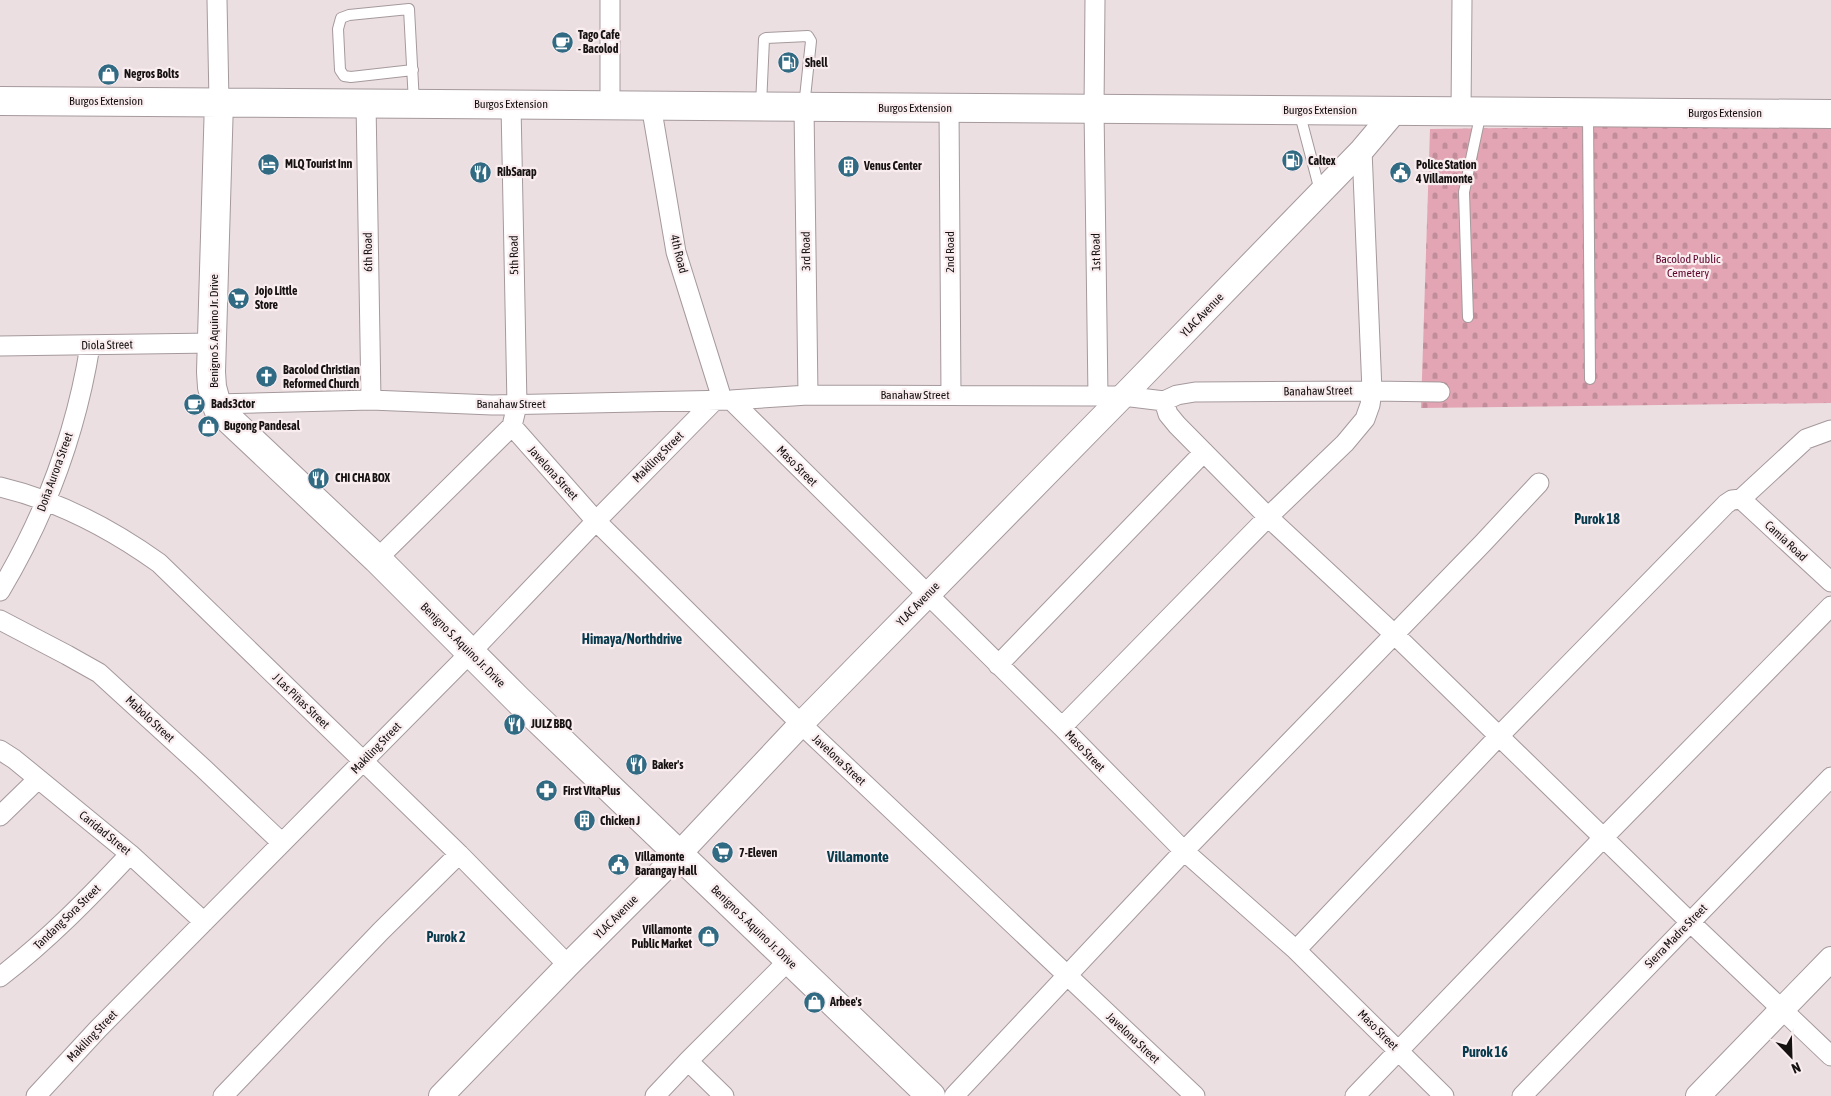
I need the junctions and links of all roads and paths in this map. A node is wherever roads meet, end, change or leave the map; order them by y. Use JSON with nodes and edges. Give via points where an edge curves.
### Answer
{"nodes":[{"id":1,"x":217,"y":0,"type":"edge"},
{"id":2,"x":610,"y":0,"type":"edge"},
{"id":3,"x":1095,"y":0,"type":"edge"},
{"id":4,"x":1462,"y":0,"type":"edge"},
{"id":5,"x":413,"y":70,"type":"junction"},
{"id":6,"x":0,"y":101,"type":"edge"},
{"id":7,"x":220,"y":101,"type":"junction"},
{"id":8,"x":366,"y":104,"type":"junction"},
{"id":9,"x":414,"y":104,"type":"junction"},
{"id":10,"x":610,"y":104,"type":"junction"},
{"id":11,"x":510,"y":105,"type":"junction"},
{"id":12,"x":651,"y":106,"type":"junction"},
{"id":13,"x":761,"y":106,"type":"junction"},
{"id":14,"x":804,"y":108,"type":"junction"},
{"id":15,"x":949,"y":108,"type":"junction"},
{"id":16,"x":1094,"y":109,"type":"junction"},
{"id":17,"x":1299,"y":110,"type":"junction"},
{"id":18,"x":1394,"y":111,"type":"junction"},
{"id":19,"x":1471,"y":111,"type":"junction"},
{"id":20,"x":1588,"y":112,"type":"junction"},
{"id":21,"x":1831,"y":114,"type":"edge"},
{"id":22,"x":1362,"y":150,"type":"junction"},
{"id":23,"x":1320,"y":192,"type":"junction"},
{"id":24,"x":1468,"y":317,"type":"dead end"},
{"id":25,"x":213,"y":343,"type":"junction"},
{"id":26,"x":0,"y":346,"type":"edge"},
{"id":27,"x":90,"y":346,"type":"junction"},
{"id":28,"x":1590,"y":379,"type":"dead end"},
{"id":29,"x":1372,"y":391,"type":"junction"},
{"id":30,"x":1440,"y":392,"type":"dead end"},
{"id":31,"x":808,"y":395,"type":"junction"},
{"id":32,"x":951,"y":395,"type":"junction"},
{"id":33,"x":1098,"y":396,"type":"junction"},
{"id":34,"x":1123,"y":396,"type":"junction"},
{"id":35,"x":723,"y":399,"type":"junction"},
{"id":36,"x":370,"y":400,"type":"junction"},
{"id":37,"x":1164,"y":402,"type":"junction"},
{"id":38,"x":216,"y":404,"type":"junction"},
{"id":39,"x":518,"y":404,"type":"junction"},
{"id":40,"x":512,"y":426,"type":"junction"},
{"id":41,"x":1831,"y":430,"type":"edge"},
{"id":42,"x":1204,"y":452,"type":"junction"},
{"id":43,"x":1539,"y":483,"type":"dead end"},
{"id":44,"x":0,"y":487,"type":"edge"},
{"id":45,"x":1741,"y":499,"type":"junction"},
{"id":46,"x":47,"y":500,"type":"junction"},
{"id":47,"x":1268,"y":517,"type":"junction"},
{"id":48,"x":596,"y":521,"type":"junction"},
{"id":49,"x":377,"y":559,"type":"junction"},
{"id":50,"x":1831,"y":582,"type":"edge"},
{"id":51,"x":0,"y":591,"type":"edge"},
{"id":52,"x":927,"y":594,"type":"junction"},
{"id":53,"x":1831,"y":606,"type":"edge"},
{"id":54,"x":0,"y":620,"type":"edge"},
{"id":55,"x":1394,"y":634,"type":"junction"},
{"id":56,"x":471,"y":652,"type":"junction"},
{"id":57,"x":998,"y":665,"type":"junction"},
{"id":58,"x":801,"y":724,"type":"junction"},
{"id":59,"x":1062,"y":728,"type":"junction"},
{"id":60,"x":1499,"y":736,"type":"junction"},
{"id":61,"x":0,"y":750,"type":"edge"},
{"id":62,"x":364,"y":761,"type":"junction"},
{"id":63,"x":1831,"y":777,"type":"edge"},
{"id":64,"x":38,"y":779,"type":"junction"},
{"id":65,"x":0,"y":816,"type":"edge"},
{"id":66,"x":1604,"y":837,"type":"junction"},
{"id":67,"x":282,"y":843,"type":"junction"},
{"id":68,"x":1184,"y":852,"type":"junction"},
{"id":69,"x":130,"y":854,"type":"junction"},
{"id":70,"x":459,"y":854,"type":"junction"},
{"id":71,"x":679,"y":854,"type":"junction"},
{"id":72,"x":204,"y":922,"type":"junction"},
{"id":73,"x":1690,"y":922,"type":"junction"},
{"id":74,"x":1296,"y":950,"type":"junction"},
{"id":75,"x":1831,"y":958,"type":"edge"},
{"id":76,"x":788,"y":961,"type":"junction"},
{"id":77,"x":568,"y":965,"type":"junction"},
{"id":78,"x":1068,"y":976,"type":"junction"},
{"id":79,"x":0,"y":977,"type":"edge"},
{"id":80,"x":1782,"y":1009,"type":"junction"},
{"id":81,"x":1399,"y":1051,"type":"junction"},
{"id":82,"x":1831,"y":1056,"type":"edge"},
{"id":83,"x":688,"y":1061,"type":"junction"},
{"id":84,"x":36,"y":1096,"type":"edge"},
{"id":85,"x":223,"y":1096,"type":"edge"},
{"id":86,"x":441,"y":1096,"type":"edge"},
{"id":87,"x":655,"y":1096,"type":"edge"},
{"id":88,"x":724,"y":1096,"type":"edge"},
{"id":89,"x":931,"y":1096,"type":"edge"},
{"id":90,"x":954,"y":1096,"type":"edge"},
{"id":91,"x":1195,"y":1096,"type":"edge"},
{"id":92,"x":1355,"y":1096,"type":"edge"},
{"id":93,"x":1444,"y":1096,"type":"edge"},
{"id":94,"x":1522,"y":1096,"type":"edge"},
{"id":95,"x":1698,"y":1096,"type":"edge"}],
"edges":[{"from":1,"to":7,"type":"street"},
{"from":2,"to":10,"type":"street"},
{"from":3,"to":16,"type":"street","name":"1st Road"},
{"from":4,"to":19,"type":"street"},
{"from":5,"to":5,"type":"lane","via":[[344,76],[340,70],[338,29],[341,18],[409,9]]},
{"from":5,"to":9,"type":"lane"},
{"from":6,"to":7,"type":"main road","name":"Burgos Extension"},
{"from":7,"to":8,"type":"main road","name":"Burgos Extension"},
{"from":7,"to":25,"type":"main road","name":"Benigno S. Aquino Jr. Drive"},
{"from":8,"to":9,"type":"main road","name":"Burgos Extension"},
{"from":8,"to":36,"type":"street","name":"6th Road"},
{"from":9,"to":11,"type":"main road","name":"Burgos Extension"},
{"from":10,"to":11,"type":"main road","name":"Burgos Extension"},
{"from":10,"to":12,"type":"main road","name":"Burgos Extension"},
{"from":11,"to":39,"type":"street","name":"5th Road"},
{"from":12,"to":13,"type":"main road","name":"Burgos Extension"},
{"from":12,"to":35,"type":"street","name":"4th Road","via":[[676,252]]},
{"from":13,"to":14,"type":"main road","name":"Burgos Extension"},
{"from":13,"to":14,"type":"lane","via":[[764,39],[808,36]]},
{"from":14,"to":15,"type":"main road","name":"Burgos Extension"},
{"from":14,"to":31,"type":"street","name":"3rd Road"},
{"from":15,"to":16,"type":"main road","name":"Burgos Extension"},
{"from":15,"to":32,"type":"street","name":"2nd Road"},
{"from":16,"to":17,"type":"main road","name":"Burgos Extension"},
{"from":16,"to":33,"type":"street","name":"1st Road"},
{"from":17,"to":18,"type":"main road","name":"Burgos Extension"},
{"from":17,"to":23,"type":"lane"},
{"from":18,"to":19,"type":"main road","name":"Burgos Extension"},
{"from":18,"to":22,"type":"street","name":"YLAC Avenue"},
{"from":19,"to":20,"type":"main road","name":"Burgos Extension"},
{"from":19,"to":24,"type":"lane","via":[[1464,192]]},
{"from":20,"to":21,"type":"main road","name":"Burgos Extension"},
{"from":20,"to":28,"type":"lane"},
{"from":22,"to":23,"type":"street","name":"YLAC Avenue"},
{"from":22,"to":29,"type":"street"},
{"from":23,"to":34,"type":"street","name":"YLAC Avenue"},
{"from":25,"to":27,"type":"street","name":"Diola Street"},
{"from":25,"to":38,"type":"main road","name":"Benigno S. Aquino Jr. Drive","via":[[211,372]]},
{"from":26,"to":27,"type":"street","name":"Diola Street"},
{"from":27,"to":46,"type":"street","name":"Doña Aurora Street","via":[[75,418]]},
{"from":29,"to":30,"type":"street","name":"Banahaw Street"},
{"from":29,"to":37,"type":"street","name":"Banahaw Street","via":[[1195,392],[1177,395]]},
{"from":29,"to":47,"type":"street","via":[[1365,419],[1332,456]]},
{"from":31,"to":32,"type":"street","name":"Banahaw Street"},
{"from":31,"to":35,"type":"street","name":"Banahaw Street"},
{"from":32,"to":33,"type":"street","name":"Banahaw Street"},
{"from":33,"to":34,"type":"street","name":"Banahaw Street"},
{"from":34,"to":37,"type":"street","name":"Banahaw Street"},
{"from":34,"to":52,"type":"street","name":"YLAC Avenue"},
{"from":35,"to":39,"type":"street","name":"Banahaw Street"},
{"from":35,"to":48,"type":"street","name":"Makiling Street"},
{"from":35,"to":52,"type":"street","name":"Maso Street"},
{"from":36,"to":38,"type":"street","name":"Banahaw Street"},
{"from":36,"to":39,"type":"street","name":"Banahaw Street"},
{"from":37,"to":42,"type":"street","via":[[1168,414]]},
{"from":38,"to":49,"type":"main road","name":"Benigno S. Aquino Jr. Drive","via":[[222,414]]},
{"from":39,"to":40,"type":"street"},
{"from":40,"to":48,"type":"street","name":"Javelona Street"},
{"from":40,"to":49,"type":"street"},
{"from":41,"to":45,"type":"street","via":[[1806,439]]},
{"from":42,"to":47,"type":"street"},
{"from":42,"to":57,"type":"street"},
{"from":43,"to":55,"type":"street"},
{"from":44,"to":46,"type":"street","name":"J Las Piñas Street"},
{"from":45,"to":50,"type":"street","name":"Camia Road"},
{"from":45,"to":60,"type":"street","via":[[1726,504]]},
{"from":46,"to":51,"type":"street","name":"Doña Aurora Street","via":[[18,562]]},
{"from":46,"to":62,"type":"street","name":"J Las Piñas Street","via":[[102,526],[160,563]]},
{"from":47,"to":55,"type":"street"},
{"from":47,"to":59,"type":"street"},
{"from":48,"to":56,"type":"street","name":"Makiling Street"},
{"from":48,"to":58,"type":"street","name":"Javelona Street"},
{"from":49,"to":56,"type":"main road","name":"Benigno S. Aquino Jr. Drive"},
{"from":52,"to":57,"type":"street","name":"Maso Street"},
{"from":52,"to":58,"type":"street","name":"YLAC Avenue"},
{"from":53,"to":66,"type":"street"},
{"from":54,"to":67,"type":"street","name":"Mabolo Street","via":[[99,673]]},
{"from":55,"to":60,"type":"street"},
{"from":55,"to":68,"type":"street"},
{"from":56,"to":62,"type":"street","name":"Makiling Street"},
{"from":56,"to":71,"type":"main road","name":"Benigno S. Aquino Jr. Drive"},
{"from":57,"to":59,"type":"street","name":"Maso Street"},
{"from":58,"to":71,"type":"street","name":"YLAC Avenue"},
{"from":58,"to":78,"type":"street","name":"Javelona Street"},
{"from":59,"to":68,"type":"street","name":"Maso Street"},
{"from":60,"to":66,"type":"street"},
{"from":60,"to":74,"type":"street"},
{"from":61,"to":64,"type":"street","name":"Caridad Street"},
{"from":62,"to":67,"type":"street","name":"Makiling Street"},
{"from":62,"to":70,"type":"street","name":"J Las Piñas Street"},
{"from":63,"to":73,"type":"street","name":"Sierra Madre Street"},
{"from":64,"to":65,"type":"street"},
{"from":64,"to":69,"type":"street","name":"Caridad Street"},
{"from":66,"to":73,"type":"street"},
{"from":66,"to":81,"type":"street"},
{"from":67,"to":72,"type":"street","name":"Makiling Street"},
{"from":68,"to":74,"type":"street","name":"Maso Street"},
{"from":68,"to":78,"type":"street"},
{"from":69,"to":72,"type":"street","name":"Caridad Street"},
{"from":69,"to":79,"type":"street","name":"Tandang Sora Street","via":[[45,941]]},
{"from":70,"to":77,"type":"street","name":"J Las Piñas Street"},
{"from":70,"to":85,"type":"street"},
{"from":71,"to":76,"type":"main road","name":"Benigno S. Aquino Jr. Drive"},
{"from":71,"to":77,"type":"street","name":"YLAC Avenue"},
{"from":72,"to":84,"type":"street","name":"Makiling Street"},
{"from":73,"to":80,"type":"street"},
{"from":73,"to":94,"type":"street","name":"Sierra Madre Street"},
{"from":74,"to":81,"type":"street","name":"Maso Street"},
{"from":75,"to":80,"type":"street"},
{"from":76,"to":83,"type":"street"},
{"from":76,"to":89,"type":"main road","name":"Benigno S. Aquino Jr. Drive"},
{"from":77,"to":86,"type":"street","name":"YLAC Avenue"},
{"from":78,"to":90,"type":"street"},
{"from":78,"to":91,"type":"street","name":"Javelona Street"},
{"from":80,"to":82,"type":"street"},
{"from":80,"to":95,"type":"street"},
{"from":81,"to":92,"type":"street"},
{"from":81,"to":93,"type":"street","name":"Maso Street"},
{"from":83,"to":87,"type":"street"},
{"from":83,"to":88,"type":"street"}]}
